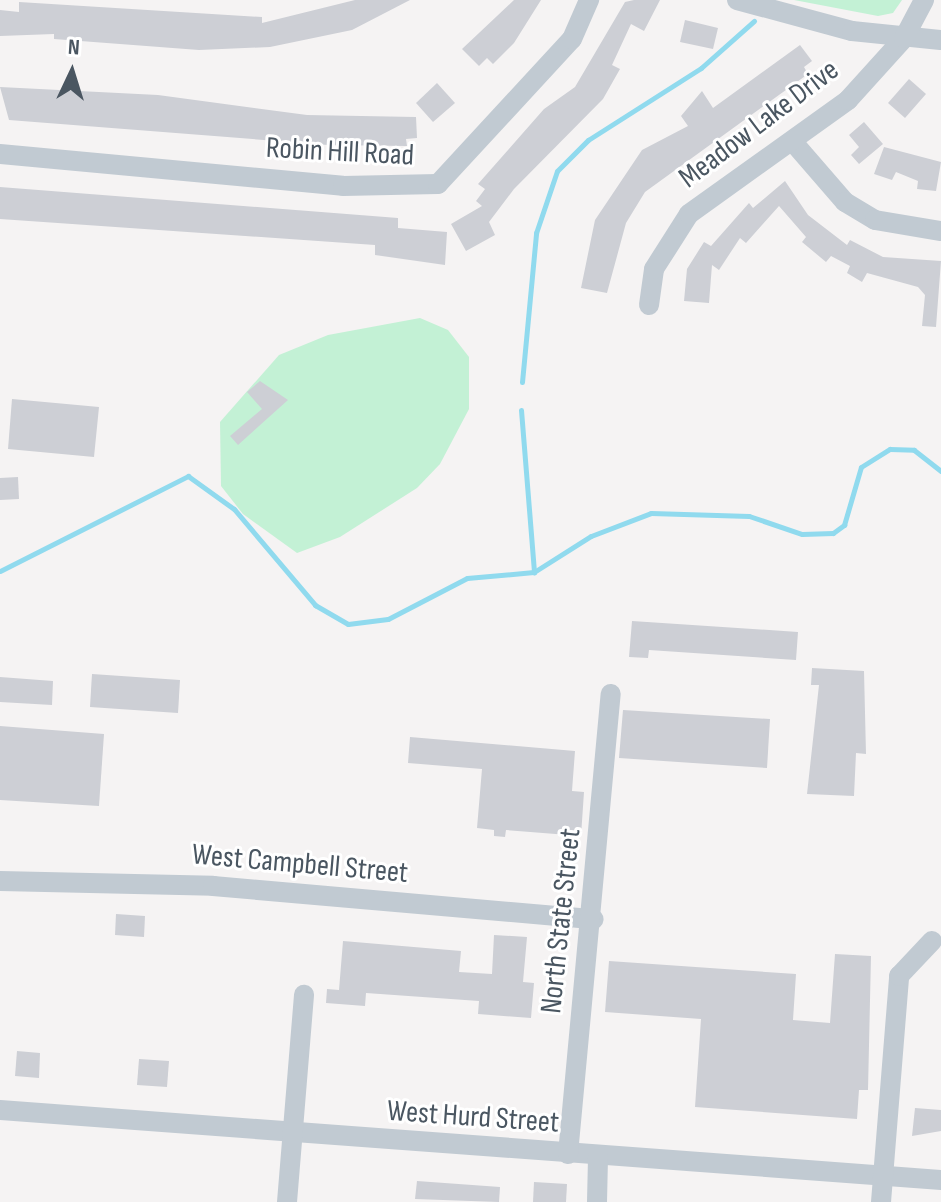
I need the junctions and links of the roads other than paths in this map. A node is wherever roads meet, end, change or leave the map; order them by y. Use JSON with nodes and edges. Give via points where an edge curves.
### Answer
{"nodes":[{"id":1,"x":589,"y":0,"type":"edge"},
{"id":2,"x":737,"y":0,"type":"edge"},
{"id":3,"x":924,"y":0,"type":"edge"},
{"id":4,"x":904,"y":38,"type":"junction"},
{"id":5,"x":941,"y":40,"type":"edge"},
{"id":6,"x":793,"y":142,"type":"junction"},
{"id":7,"x":0,"y":154,"type":"edge"},
{"id":8,"x":941,"y":231,"type":"edge"},
{"id":9,"x":649,"y":305,"type":"dead end"},
{"id":10,"x":611,"y":694,"type":"dead end"},
{"id":11,"x":0,"y":881,"type":"edge"},
{"id":12,"x":594,"y":919,"type":"junction"},
{"id":13,"x":932,"y":941,"type":"dead end"},
{"id":14,"x":304,"y":995,"type":"dead end"},
{"id":15,"x":0,"y":1110,"type":"edge"},
{"id":16,"x":291,"y":1134,"type":"junction"},
{"id":17,"x":568,"y":1154,"type":"junction"},
{"id":18,"x":598,"y":1157,"type":"junction"},
{"id":19,"x":883,"y":1176,"type":"junction"},
{"id":20,"x":941,"y":1180,"type":"edge"},
{"id":21,"x":287,"y":1202,"type":"edge"},
{"id":22,"x":597,"y":1202,"type":"edge"},
{"id":23,"x":881,"y":1202,"type":"edge"}],
"edges":[{"from":1,"to":7,"type":"street","name":"Robin Hill Road","via":[[572,39],[438,184],[343,186]]},
{"from":2,"to":4,"type":"street"},
{"from":3,"to":4,"type":"street","name":"Meadow Lake Drive"},
{"from":4,"to":5,"type":"street"},
{"from":4,"to":6,"type":"street","name":"Meadow Lake Drive","via":[[848,100]]},
{"from":6,"to":8,"type":"street","via":[[845,202],[875,220]]},
{"from":6,"to":9,"type":"street","name":"Meadow Lake Drive","via":[[689,214],[654,269]]},
{"from":10,"to":12,"type":"street","name":"North State Street"},
{"from":11,"to":12,"type":"street","name":"West Campbell Street","via":[[213,886]]},
{"from":12,"to":17,"type":"street","name":"North State Street"},
{"from":13,"to":19,"type":"street","via":[[899,976]]},
{"from":14,"to":16,"type":"street"},
{"from":15,"to":16,"type":"street","name":"West Hurd Street"},
{"from":16,"to":17,"type":"street","name":"West Hurd Street"},
{"from":16,"to":21,"type":"street"},
{"from":17,"to":18,"type":"street","name":"West Hurd Street"},
{"from":18,"to":19,"type":"street","name":"West Hurd Street"},
{"from":18,"to":22,"type":"street"},
{"from":19,"to":20,"type":"street","name":"West Hurd Street"},
{"from":19,"to":23,"type":"street"}]}
